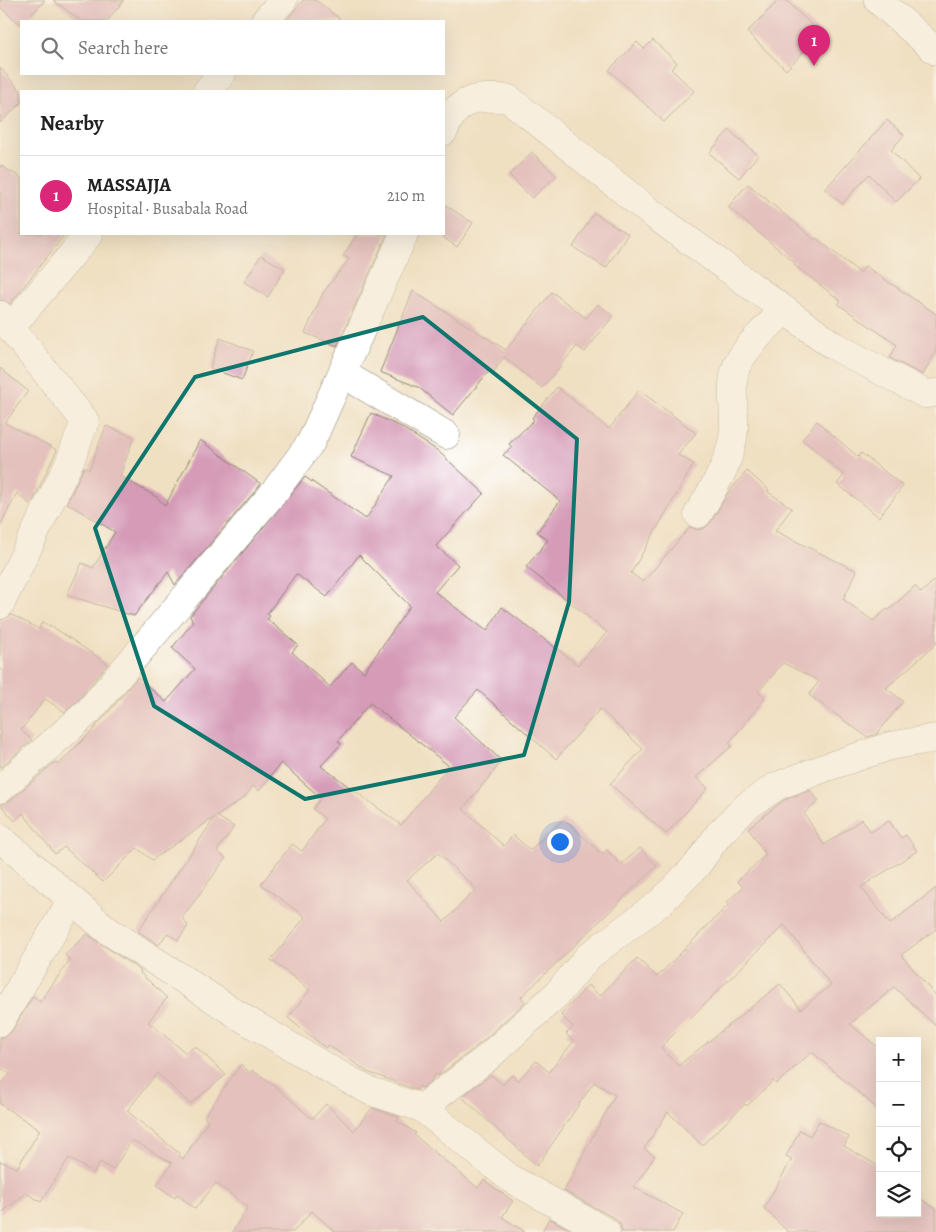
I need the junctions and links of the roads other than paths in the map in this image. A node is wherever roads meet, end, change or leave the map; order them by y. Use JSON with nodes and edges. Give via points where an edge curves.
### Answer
{"nodes":[{"id":1,"x":283,"y":0,"type":"edge"},
{"id":2,"x":878,"y":0,"type":"edge"},
{"id":3,"x":267,"y":20,"type":"edge"},
{"id":4,"x":936,"y":51,"type":"edge"},
{"id":5,"x":221,"y":75,"type":"edge"},
{"id":6,"x":208,"y":90,"type":"edge"},
{"id":7,"x":445,"y":128,"type":"edge"},
{"id":8,"x":88,"y":235,"type":"edge"},
{"id":9,"x":404,"y":235,"type":"edge"},
{"id":10,"x":785,"y":310,"type":"junction"},
{"id":11,"x":6,"y":321,"type":"edge"},
{"id":12,"x":342,"y":374,"type":"junction"},
{"id":13,"x":936,"y":393,"type":"edge"},
{"id":14,"x":446,"y":435,"type":"dead end"},
{"id":15,"x":698,"y":514,"type":"dead end"},
{"id":16,"x":0,"y":605,"type":"edge"},
{"id":17,"x":936,"y":738,"type":"edge"},
{"id":18,"x":0,"y":789,"type":"edge"},
{"id":19,"x":0,"y":838,"type":"edge"},
{"id":20,"x":71,"y":901,"type":"junction"},
{"id":21,"x":0,"y":1022,"type":"edge"},
{"id":22,"x":422,"y":1108,"type":"junction"},
{"id":23,"x":606,"y":1232,"type":"edge"}],
"edges":[{"from":1,"to":3,"type":"street"},
{"from":2,"to":4,"type":"street"},
{"from":5,"to":6,"type":"street"},
{"from":7,"to":10,"type":"street","via":[[450,113],[467,102],[486,96],[509,99],[650,212]]},
{"from":8,"to":11,"type":"street"},
{"from":9,"to":12,"type":"street"},
{"from":10,"to":13,"type":"street","via":[[834,346],[925,394]]},
{"from":10,"to":15,"type":"street","via":[[756,339],[737,366],[734,431],[727,464]]},
{"from":11,"to":16,"type":"street","via":[[85,420],[59,485]]},
{"from":12,"to":14,"type":"street"},
{"from":12,"to":18,"type":"street","via":[[311,442],[275,491],[89,711]]},
{"from":17,"to":22,"type":"street","via":[[890,746],[827,767],[777,786],[747,806],[661,902],[589,956],[557,994],[487,1058]]},
{"from":19,"to":20,"type":"street"},
{"from":20,"to":21,"type":"street"},
{"from":20,"to":22,"type":"street","via":[[107,930],[246,1020],[370,1091]]},
{"from":22,"to":23,"type":"street","via":[[511,1180]]}]}
